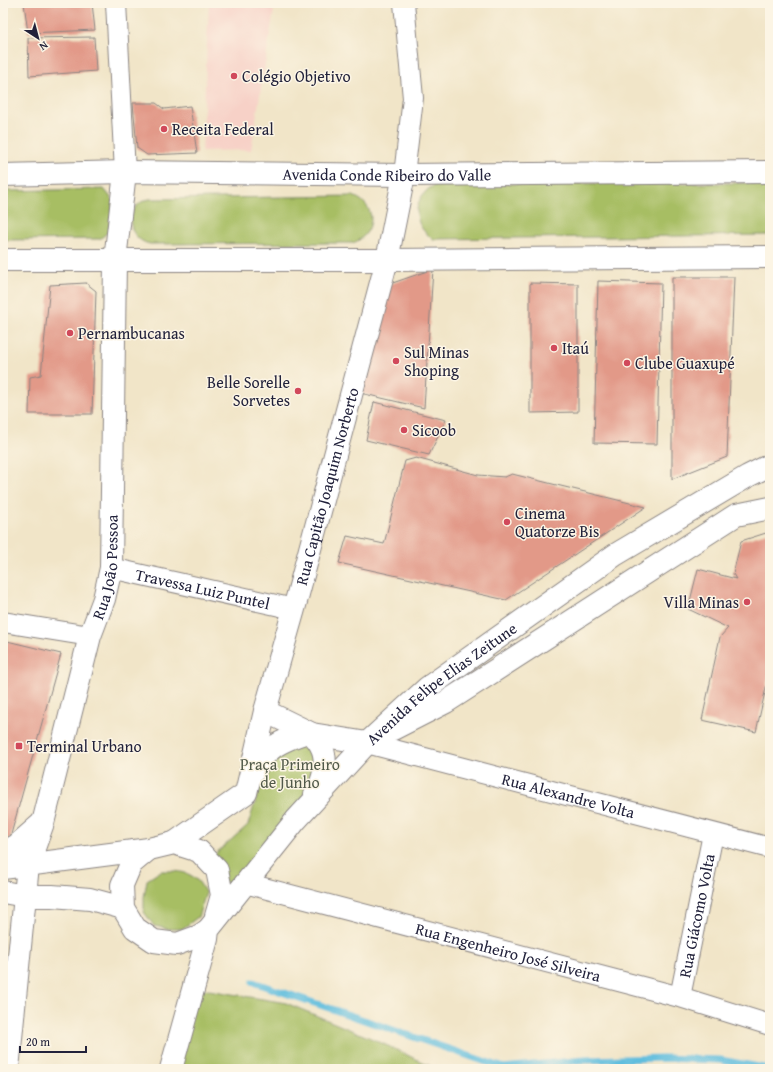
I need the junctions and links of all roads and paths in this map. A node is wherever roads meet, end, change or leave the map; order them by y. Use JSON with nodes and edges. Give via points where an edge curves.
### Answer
{"nodes":[{"id":1,"x":116,"y":3,"type":"edge"},
{"id":2,"x":404,"y":3,"type":"edge"},
{"id":3,"x":125,"y":172,"type":"junction"},
{"id":4,"x":770,"y":172,"type":"edge"},
{"id":5,"x":3,"y":175,"type":"edge"},
{"id":6,"x":404,"y":175,"type":"junction"},
{"id":7,"x":770,"y":257,"type":"edge"},
{"id":8,"x":3,"y":260,"type":"edge"},
{"id":9,"x":115,"y":260,"type":"junction"},
{"id":10,"x":387,"y":260,"type":"junction"},
{"id":11,"x":770,"y":466,"type":"edge"},
{"id":12,"x":770,"y":508,"type":"edge"},
{"id":13,"x":111,"y":568,"type":"junction"},
{"id":14,"x":294,"y":609,"type":"junction"},
{"id":15,"x":3,"y":622,"type":"edge"},
{"id":16,"x":90,"y":636,"type":"junction"},
{"id":17,"x":265,"y":711,"type":"junction"},
{"id":18,"x":309,"y":733,"type":"junction"},
{"id":19,"x":367,"y":743,"type":"junction"},
{"id":20,"x":247,"y":787,"type":"junction"},
{"id":21,"x":301,"y":815,"type":"junction"},
{"id":22,"x":43,"y":823,"type":"junction"},
{"id":23,"x":713,"y":834,"type":"junction"},
{"id":24,"x":174,"y":843,"type":"junction"},
{"id":25,"x":770,"y":848,"type":"edge"},
{"id":26,"x":149,"y":849,"type":"junction"},
{"id":27,"x":3,"y":852,"type":"edge"},
{"id":28,"x":28,"y":864,"type":"junction"},
{"id":29,"x":3,"y":868,"type":"edge"},
{"id":30,"x":245,"y":883,"type":"junction"},
{"id":31,"x":3,"y":892,"type":"edge"},
{"id":32,"x":25,"y":896,"type":"junction"},
{"id":33,"x":123,"y":908,"type":"junction"},
{"id":34,"x":211,"y":925,"type":"junction"},
{"id":35,"x":680,"y":997,"type":"junction"},
{"id":36,"x":770,"y":1025,"type":"edge"},
{"id":37,"x":8,"y":1069,"type":"edge"},
{"id":38,"x":171,"y":1069,"type":"edge"}],
"edges":[{"from":1,"to":3,"type":"street"},
{"from":2,"to":6,"type":"street","via":[[412,98]]},
{"from":3,"to":5,"type":"main road","name":"Avenida Conde Ribeiro do Valle"},
{"from":3,"to":6,"type":"main road","name":"Avenida Conde Ribeiro do Valle"},
{"from":3,"to":9,"type":"main road","name":"Rua João Pessoa"},
{"from":4,"to":6,"type":"main road","name":"Avenida Conde Ribeiro do Valle"},
{"from":6,"to":10,"type":"main road","name":"Rua Capitão Joaquim Norberto"},
{"from":7,"to":10,"type":"main road"},
{"from":8,"to":9,"type":"main road"},
{"from":9,"to":10,"type":"main road"},
{"from":9,"to":13,"type":"main road","name":"Rua João Pessoa"},
{"from":10,"to":14,"type":"main road","name":"Rua Capitão Joaquim Norberto"},
{"from":11,"to":19,"type":"main road","name":"Avenida Felipe Elias Zeitune","via":[[748,476],[615,555],[427,688]]},
{"from":12,"to":19,"type":"main road","name":"Avenida Felipe Elias Zeitune","via":[[736,515],[446,702]]},
{"from":13,"to":14,"type":"street","name":"Travessa Luiz Puntel"},
{"from":13,"to":16,"type":"main road","name":"Rua João Pessoa","via":[[104,598]]},
{"from":14,"to":17,"type":"main road","name":"Rua Capitão Joaquim Norberto"},
{"from":15,"to":16,"type":"street"},
{"from":16,"to":22,"type":"main road","name":"Rua João Pessoa"},
{"from":17,"to":18,"type":"main road"},
{"from":17,"to":20,"type":"main road"},
{"from":18,"to":19,"type":"main road"},
{"from":18,"to":20,"type":"main road","via":[[292,737],[273,746],[260,760]]},
{"from":18,"to":21,"type":"main road","via":[[321,744],[325,759],[324,775],[317,792]]},
{"from":19,"to":21,"type":"main road"},
{"from":19,"to":23,"type":"street","name":"Rua Alexandre Volta"},
{"from":20,"to":24,"type":"main road","via":[[246,793]]},
{"from":21,"to":30,"type":"main road"},
{"from":22,"to":27,"type":"main road","via":[[16,846]]},
{"from":22,"to":28,"type":"main road","name":"Rua João Pessoa"},
{"from":23,"to":25,"type":"street","name":"Rua Alexandre Volta"},
{"from":23,"to":35,"type":"street","name":"Rua Giácomo Volta"},
{"from":24,"to":26,"type":"main road"},
{"from":24,"to":34,"type":"main road","via":[[199,851],[217,870],[222,895]]},
{"from":26,"to":28,"type":"main road"},
{"from":26,"to":33,"type":"main road","via":[[131,864],[122,885]]},
{"from":28,"to":29,"type":"main road"},
{"from":28,"to":32,"type":"main road","name":"Rua João Pessoa"},
{"from":30,"to":34,"type":"main road"},
{"from":30,"to":35,"type":"street","name":"Rua Engenheiro José Silveira"},
{"from":31,"to":32,"type":"main road"},
{"from":32,"to":33,"type":"main road","via":[[90,899]]},
{"from":32,"to":37,"type":"main road","name":"Rua João Pessoa"},
{"from":33,"to":34,"type":"main road","via":[[135,928],[154,941],[177,944],[199,936]]},
{"from":34,"to":38,"type":"main road"},
{"from":35,"to":36,"type":"street","name":"Rua Engenheiro José Silveira"}]}
